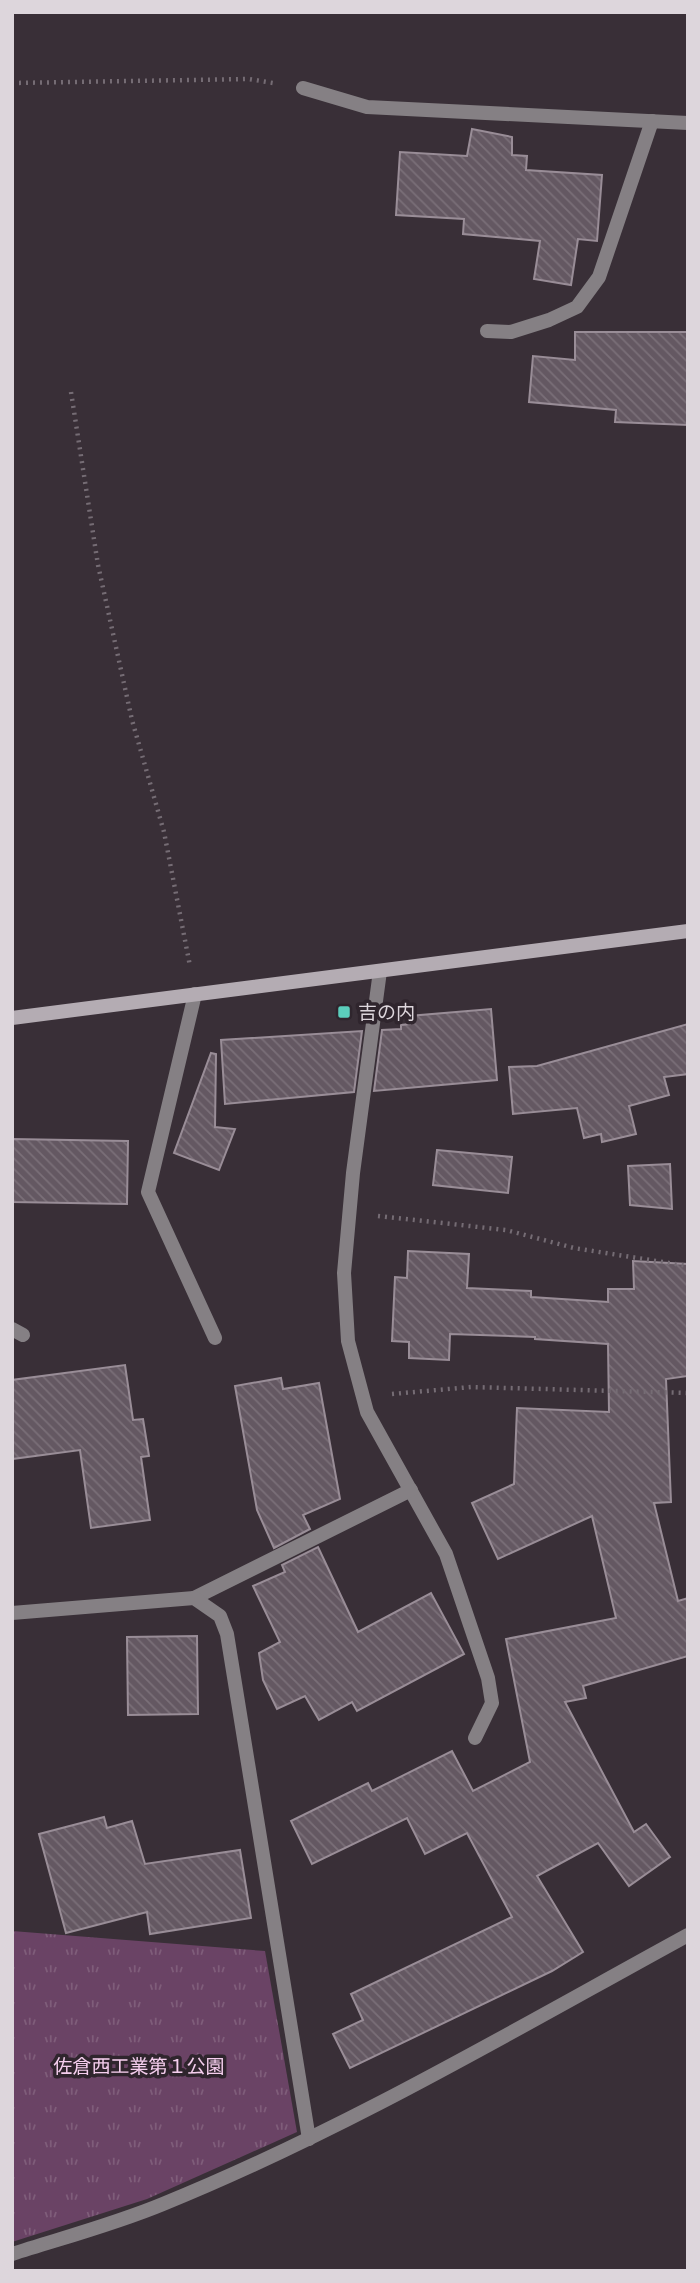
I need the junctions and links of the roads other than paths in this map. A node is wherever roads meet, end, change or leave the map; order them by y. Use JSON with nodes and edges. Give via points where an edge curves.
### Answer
{"nodes":[{"id":1,"x":303,"y":88,"type":"road end"},
{"id":2,"x":652,"y":121,"type":"junction"},
{"id":3,"x":688,"y":123,"type":"edge"},
{"id":4,"x":487,"y":331,"type":"dead end"},
{"id":5,"x":688,"y":931,"type":"edge"},
{"id":6,"x":380,"y":971,"type":"junction"},
{"id":7,"x":195,"y":994,"type":"junction"},
{"id":8,"x":12,"y":1018,"type":"edge"},
{"id":9,"x":215,"y":1338,"type":"dead end"},
{"id":10,"x":411,"y":1489,"type":"junction"},
{"id":11,"x":194,"y":1598,"type":"junction"},
{"id":12,"x":12,"y":1613,"type":"edge"},
{"id":13,"x":475,"y":1738,"type":"dead end"},
{"id":14,"x":688,"y":1935,"type":"edge"},
{"id":15,"x":309,"y":2139,"type":"junction"},
{"id":16,"x":12,"y":2254,"type":"edge"}],
"edges":[{"from":1,"to":2,"type":"street","via":[[368,107]]},
{"from":2,"to":3,"type":"street"},
{"from":2,"to":4,"type":"street","via":[[599,277],[576,307],[511,332]]},
{"from":5,"to":6,"type":"street"},
{"from":6,"to":7,"type":"street"},
{"from":6,"to":10,"type":"street","via":[[349,1213],[344,1273],[348,1341],[367,1412]]},
{"from":7,"to":8,"type":"street"},
{"from":7,"to":9,"type":"street","via":[[148,1192]]},
{"from":10,"to":11,"type":"street"},
{"from":10,"to":13,"type":"street","via":[[446,1553],[488,1678],[492,1703]]},
{"from":11,"to":12,"type":"street"},
{"from":11,"to":15,"type":"street","via":[[220,1616],[227,1634]]},
{"from":14,"to":15,"type":"street"},
{"from":15,"to":16,"type":"street","via":[[162,2205]]}]}
